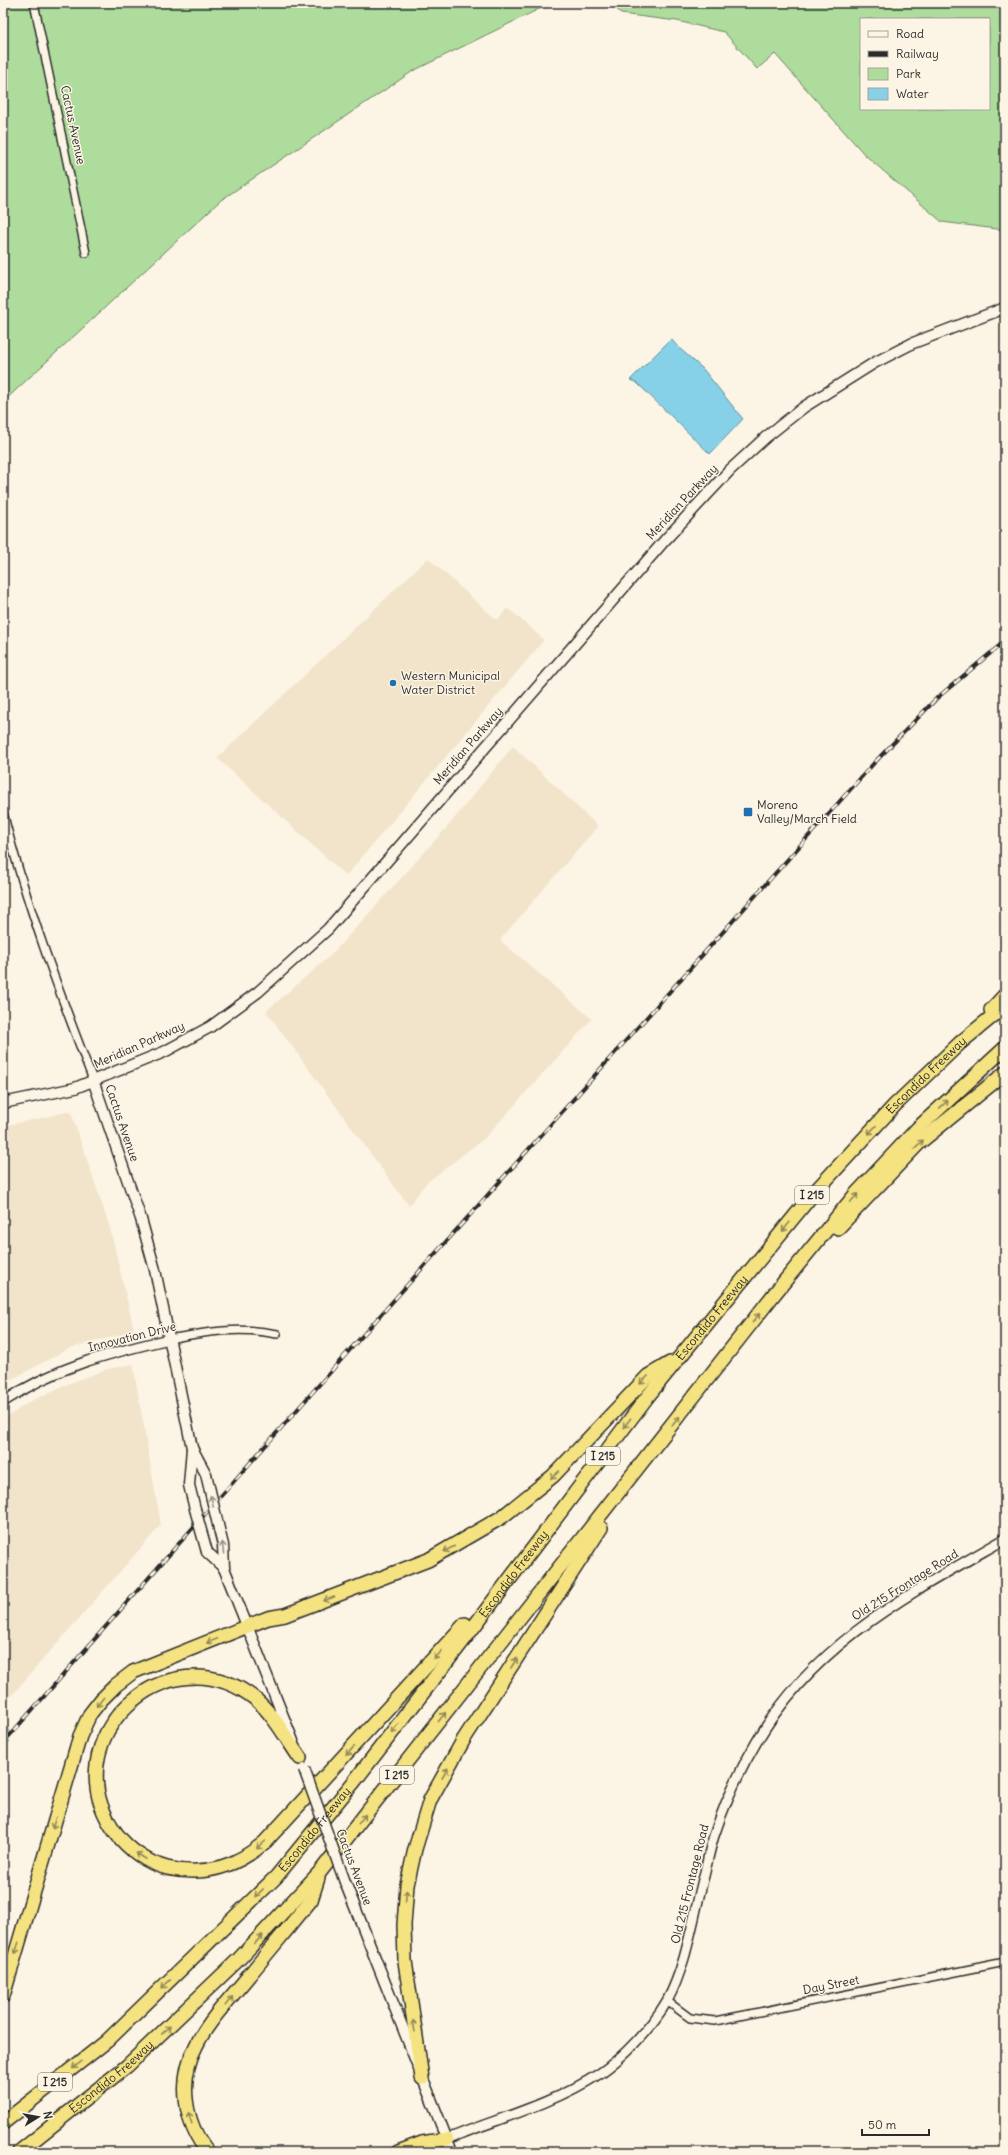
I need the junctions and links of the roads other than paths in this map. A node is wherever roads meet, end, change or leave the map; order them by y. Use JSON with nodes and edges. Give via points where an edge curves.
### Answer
{"nodes":[{"id":1,"x":34,"y":3,"type":"edge"},
{"id":2,"x":86,"y":253,"type":"dead end"},
{"id":3,"x":1005,"y":308,"type":"edge"},
{"id":4,"x":3,"y":812,"type":"edge"},
{"id":5,"x":1005,"y":995,"type":"edge"},
{"id":6,"x":1005,"y":1006,"type":"edge"},
{"id":7,"x":960,"y":1043,"type":"junction"},
{"id":8,"x":1005,"y":1048,"type":"edge"},
{"id":9,"x":1005,"y":1073,"type":"edge"},
{"id":10,"x":93,"y":1080,"type":"junction"},
{"id":11,"x":3,"y":1103,"type":"edge"},
{"id":12,"x":775,"y":1293,"type":"junction"},
{"id":13,"x":277,"y":1334,"type":"dead end"},
{"id":14,"x":169,"y":1339,"type":"junction"},
{"id":15,"x":677,"y":1359,"type":"junction"},
{"id":16,"x":3,"y":1402,"type":"edge"},
{"id":17,"x":192,"y":1448,"type":"junction"},
{"id":18,"x":643,"y":1462,"type":"junction"},
{"id":19,"x":1005,"y":1539,"type":"edge"},
{"id":20,"x":529,"y":1553,"type":"junction"},
{"id":21,"x":224,"y":1568,"type":"junction"},
{"id":22,"x":248,"y":1626,"type":"junction"},
{"id":23,"x":302,"y":1763,"type":"junction"},
{"id":24,"x":320,"y":1872,"type":"junction"},
{"id":25,"x":1005,"y":1962,"type":"edge"},
{"id":26,"x":3,"y":1996,"type":"edge"},
{"id":27,"x":667,"y":2001,"type":"junction"},
{"id":28,"x":422,"y":2078,"type":"junction"},
{"id":29,"x":3,"y":2124,"type":"edge"},
{"id":30,"x":447,"y":2139,"type":"junction"},
{"id":31,"x":19,"y":2152,"type":"edge"},
{"id":32,"x":208,"y":2152,"type":"edge"},
{"id":33,"x":398,"y":2152,"type":"edge"},
{"id":34,"x":419,"y":2152,"type":"edge"},
{"id":35,"x":452,"y":2152,"type":"edge"}],
"edges":[{"from":1,"to":2,"type":"street","name":"Cactus Avenue"},
{"from":3,"to":10,"type":"main road","name":"Meridian Parkway","via":[[913,343],[874,363],[804,407],[766,437],[730,470],[664,540],[333,923],[300,956],[258,992],[210,1027],[164,1052]]},
{"from":4,"to":10,"type":"street","name":"Cactus Avenue","via":[[36,925]]},
{"from":5,"to":7,"type":"highway"},
{"from":6,"to":7,"type":"highway","name":"Escondido Freeway","number":"I 215"},
{"from":7,"to":15,"type":"highway","name":"Escondido Freeway","number":"I 215","one_way":true,"via":[[895,1105],[812,1195]]},
{"from":12,"to":8,"type":"highway","name":"Escondido Freeway","number":"I 215","one_way":true,"via":[[856,1195],[918,1128]]},
{"from":12,"to":9,"type":"highway","one_way":true,"via":[[919,1143]]},
{"from":10,"to":11,"type":"main road","name":"Meridian Parkway","via":[[76,1088]]},
{"from":10,"to":14,"type":"main road","name":"Cactus Avenue","via":[[156,1270]]},
{"from":18,"to":12,"type":"highway","name":"Escondido Freeway","number":"I 215","one_way":true},
{"from":13,"to":14,"type":"street","name":"Innovation Drive","via":[[244,1329],[221,1330]]},
{"from":14,"to":16,"type":"street","name":"Innovation Drive","via":[[98,1356],[52,1374]]},
{"from":14,"to":17,"type":"main road","name":"Cactus Avenue"},
{"from":15,"to":20,"type":"highway","name":"Escondido Freeway","number":"I 215","one_way":true},
{"from":15,"to":22,"type":"highway","one_way":true,"via":[[648,1376],[553,1476],[482,1531],[406,1570]]},
{"from":21,"to":17,"type":"main road","name":"Cactus Avenue","one_way":true,"bridge":true,"via":[[224,1546],[206,1474]]},
{"from":17,"to":21,"type":"main road","name":"Cactus Avenue","bridge":true,"via":[[190,1485],[197,1519],[207,1552]]},
{"from":24,"to":18,"type":"highway","name":"Escondido Freeway","number":"I 215","one_way":true},
{"from":28,"to":18,"type":"highway","one_way":true,"via":[[405,1961],[404,1925],[414,1849],[430,1800],[464,1739]]},
{"from":19,"to":27,"type":"street","name":"Old 215 Frontage Road","via":[[925,1584],[863,1624],[801,1681],[779,1709],[756,1742],[715,1831],[684,1958]]},
{"from":20,"to":23,"type":"highway","one_way":true,"via":[[265,1842],[240,1861],[226,1867],[196,1872],[180,1871],[151,1862],[121,1839],[105,1812],[96,1773],[98,1757],[108,1729],[128,1704],[165,1682],[202,1678],[231,1685],[254,1698],[274,1721]]},
{"from":20,"to":29,"type":"highway","name":"Escondido Freeway","number":"I 215","one_way":true,"via":[[353,1783],[276,1877],[107,2041]]},
{"from":21,"to":22,"type":"main road","name":"Cactus Avenue"},
{"from":22,"to":23,"type":"main road","name":"Cactus Avenue"},
{"from":22,"to":26,"type":"highway","one_way":true,"via":[[133,1672],[116,1685],[90,1714],[80,1736]]},
{"from":23,"to":28,"type":"main road","name":"Cactus Avenue","bridge":true,"via":[[345,1882]]},
{"from":31,"to":24,"type":"highway","name":"Escondido Freeway","number":"I 215","one_way":true,"via":[[127,2066],[239,1959]]},
{"from":32,"to":24,"type":"highway","one_way":true,"via":[[194,2129],[186,2096],[187,2072],[195,2047],[211,2023],[311,1900]]},
{"from":25,"to":27,"type":"street","name":"Day Street","via":[[714,2021],[690,2018]]},
{"from":27,"to":30,"type":"street","name":"Old 215 Frontage Road","via":[[642,2034],[600,2073],[557,2096]]},
{"from":28,"to":30,"type":"main road","name":"Cactus Avenue"},
{"from":30,"to":33,"type":"highway","via":[[422,2143]]},
{"from":30,"to":34,"type":"highway"},
{"from":30,"to":35,"type":"main road","name":"Cactus Avenue"}]}
